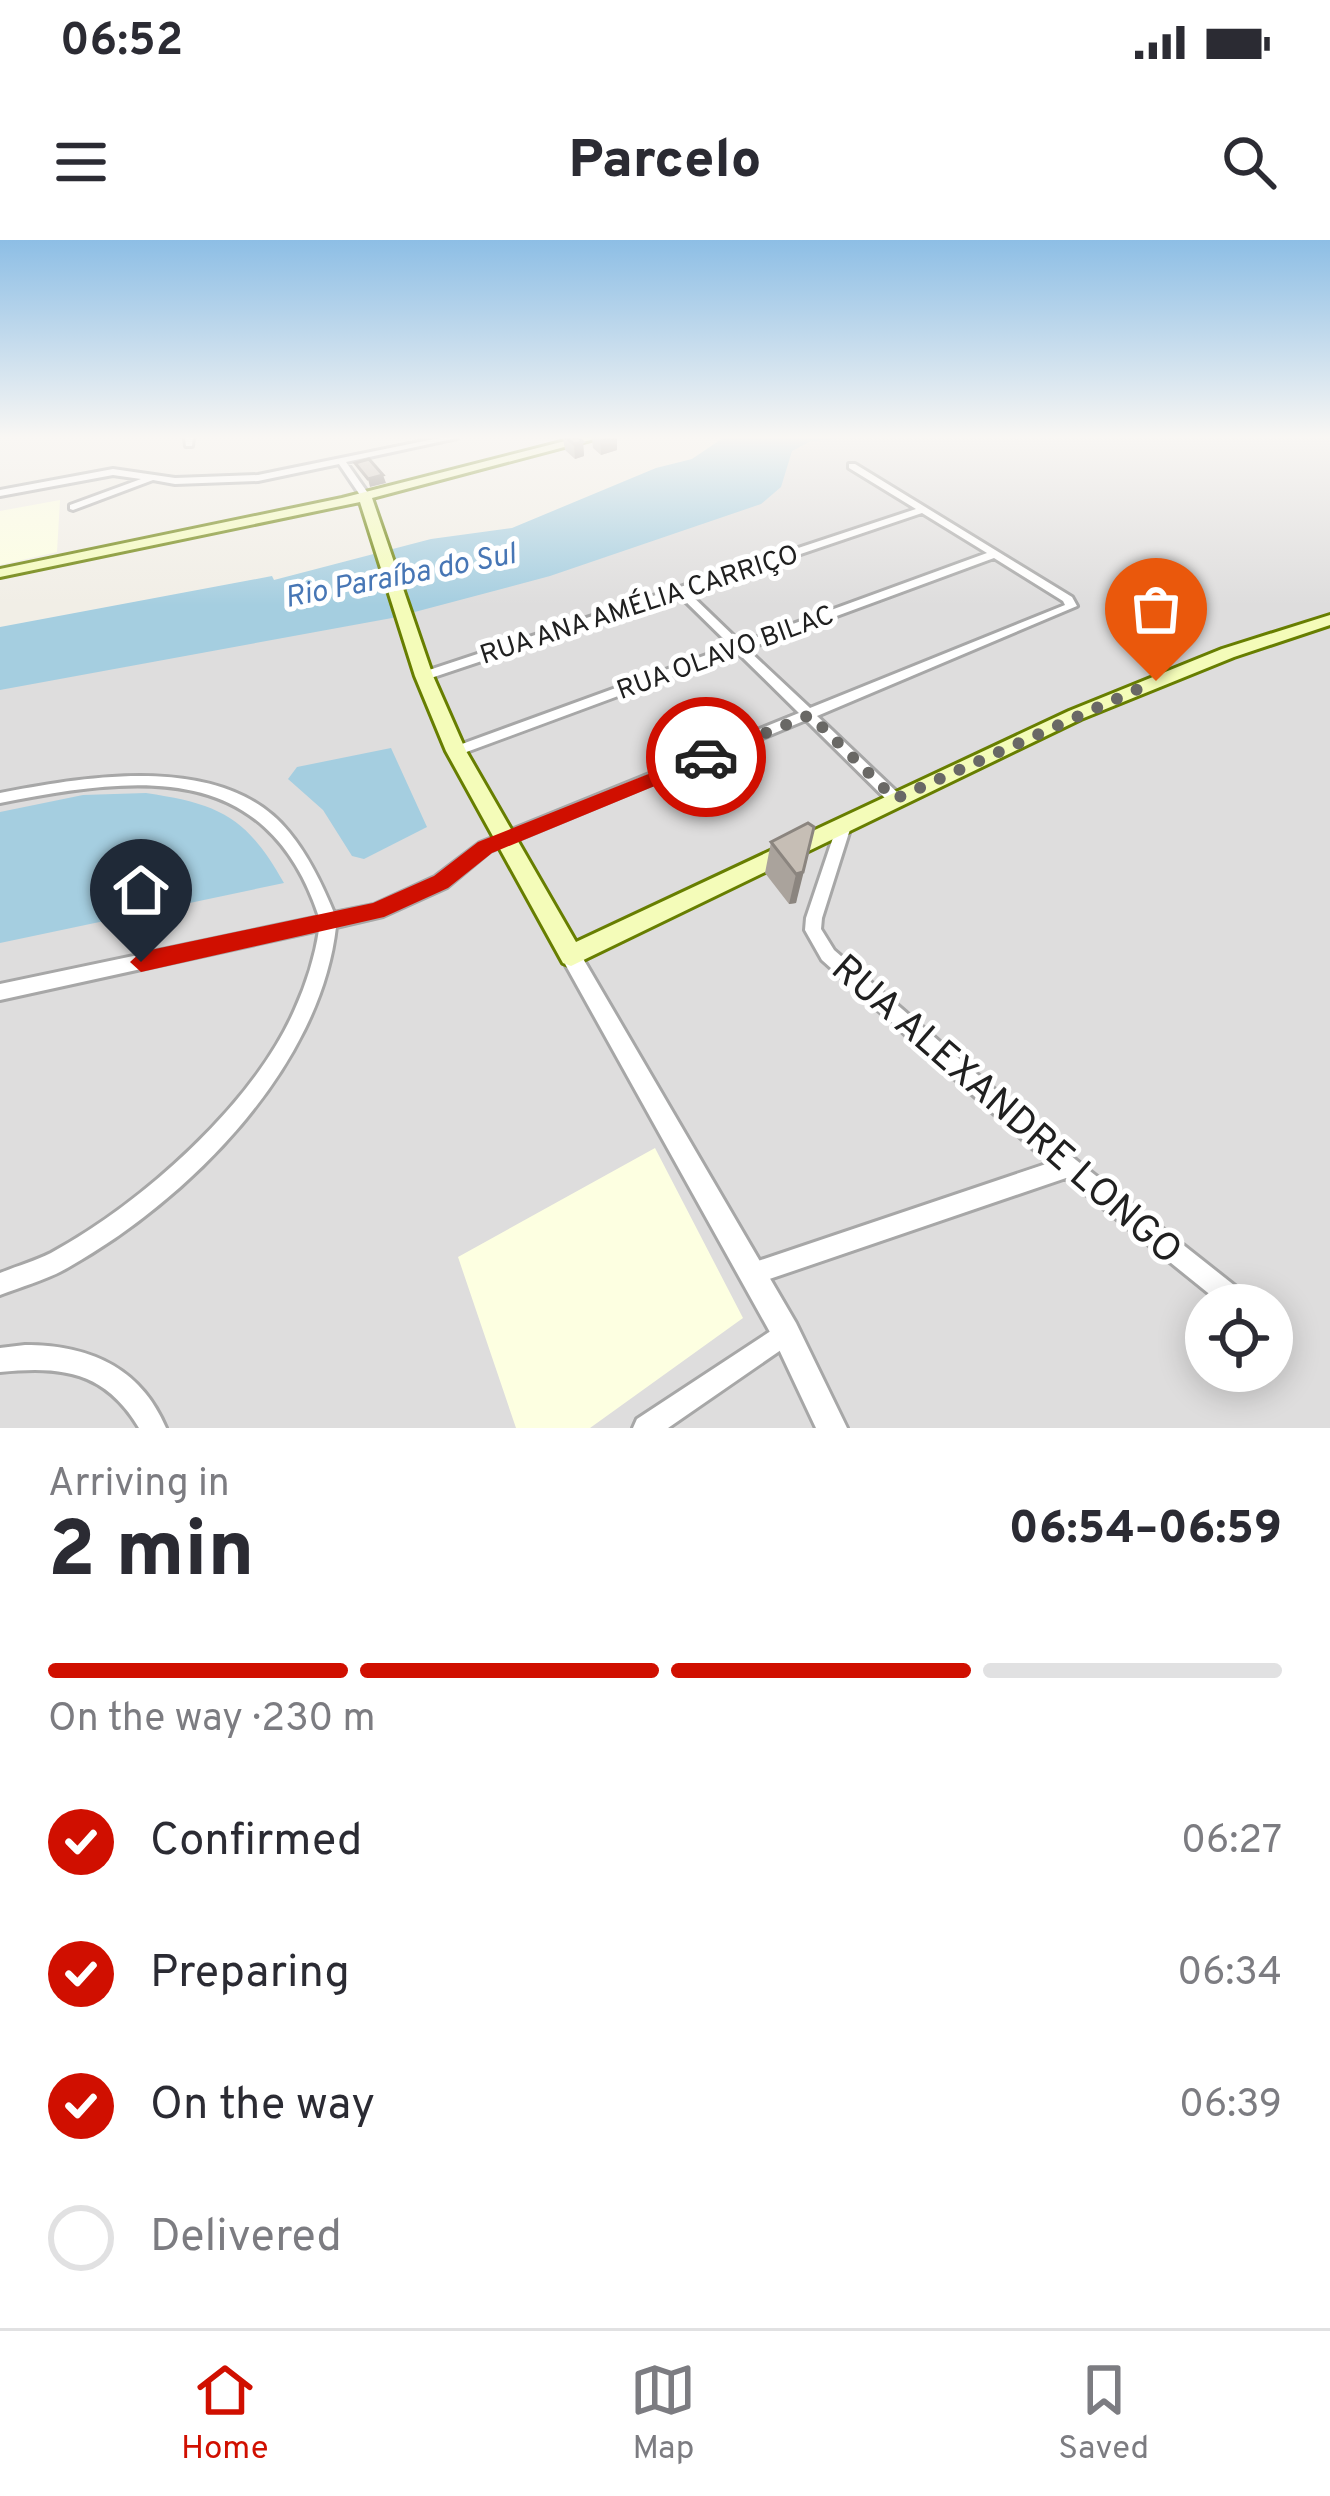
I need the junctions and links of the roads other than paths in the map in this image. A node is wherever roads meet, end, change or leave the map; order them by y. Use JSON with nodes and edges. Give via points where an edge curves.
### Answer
{"nodes":[{"id":1,"x":110,"y":493,"type":"edge"},
{"id":2,"x":363,"y":493,"type":"edge"},
{"id":3,"x":375,"y":493,"type":"edge"},
{"id":4,"x":896,"y":493,"type":"edge"},
{"id":5,"x":365,"y":496,"type":"junction"},
{"id":6,"x":73,"y":507,"type":"dead end"},
{"id":7,"x":923,"y":510,"type":"junction"},
{"id":8,"x":994,"y":554,"type":"junction"},
{"id":9,"x":0,"y":573,"type":"edge"},
{"id":10,"x":681,"y":591,"type":"junction"},
{"id":11,"x":1330,"y":620,"type":"edge"},
{"id":12,"x":740,"y":646,"type":"junction"},
{"id":13,"x":424,"y":676,"type":"junction"},
{"id":14,"x":810,"y":715,"type":"junction"},
{"id":15,"x":456,"y":751,"type":"junction"},
{"id":16,"x":0,"y":798,"type":"edge"},
{"id":17,"x":895,"y":799,"type":"junction"},
{"id":18,"x":844,"y":823,"type":"junction"},
{"id":19,"x":505,"y":839,"type":"junction"},
{"id":20,"x":328,"y":922,"type":"junction"},
{"id":21,"x":571,"y":956,"type":"junction"},
{"id":22,"x":0,"y":992,"type":"edge"},
{"id":23,"x":1069,"y":1167,"type":"junction"},
{"id":24,"x":752,"y":1274,"type":"junction"},
{"id":25,"x":0,"y":1284,"type":"edge"},
{"id":26,"x":1215,"y":1284,"type":"edge"},
{"id":27,"x":786,"y":1334,"type":"junction"},
{"id":28,"x":0,"y":1360,"type":"edge"},
{"id":29,"x":153,"y":1428,"type":"edge"},
{"id":30,"x":646,"y":1428,"type":"edge"},
{"id":31,"x":832,"y":1428,"type":"edge"}],
"edges":[{"from":1,"to":6,"type":"street"},
{"from":2,"to":5,"type":"street"},
{"from":3,"to":5,"type":"main road"},
{"from":4,"to":7,"type":"street"},
{"from":5,"to":9,"type":"main road"},
{"from":5,"to":13,"type":"main road"},
{"from":7,"to":8,"type":"street"},
{"from":7,"to":10,"type":"street","name":"RUA ANA AMÉLIA CARRIÇO"},
{"from":8,"to":12,"type":"street","name":"RUA OLAVO BILAC"},
{"from":8,"to":14,"type":"street","via":[[1069,599],[1068,609]]},
{"from":10,"to":12,"type":"street"},
{"from":10,"to":13,"type":"street","name":"RUA ANA AMÉLIA CARRIÇO"},
{"from":11,"to":17,"type":"main road","via":[[1156,681]]},
{"from":12,"to":14,"type":"street"},
{"from":12,"to":15,"type":"street","name":"RUA OLAVO BILAC"},
{"from":13,"to":15,"type":"main road"},
{"from":14,"to":17,"type":"street"},
{"from":14,"to":19,"type":"street"},
{"from":15,"to":19,"type":"main road"},
{"from":16,"to":20,"type":"street","via":[[91,779],[167,778],[219,792],[268,818],[299,855]]},
{"from":17,"to":18,"type":"main road"},
{"from":18,"to":21,"type":"main road"},
{"from":18,"to":23,"type":"street","name":"RUA ALEXANDRE LONGO","via":[[814,918],[818,943]]},
{"from":19,"to":20,"type":"street","via":[[415,897]]},
{"from":19,"to":21,"type":"main road"},
{"from":20,"to":22,"type":"street"},
{"from":20,"to":25,"type":"street","via":[[312,994],[229,1126],[153,1195],[64,1258]]},
{"from":21,"to":24,"type":"street"},
{"from":23,"to":24,"type":"street"},
{"from":23,"to":26,"type":"street","name":"RUA ALEXANDRE LONGO"},
{"from":24,"to":27,"type":"street"},
{"from":27,"to":30,"type":"street"},
{"from":27,"to":31,"type":"street"},
{"from":28,"to":29,"type":"street","via":[[61,1359],[105,1369],[138,1397]]}]}
